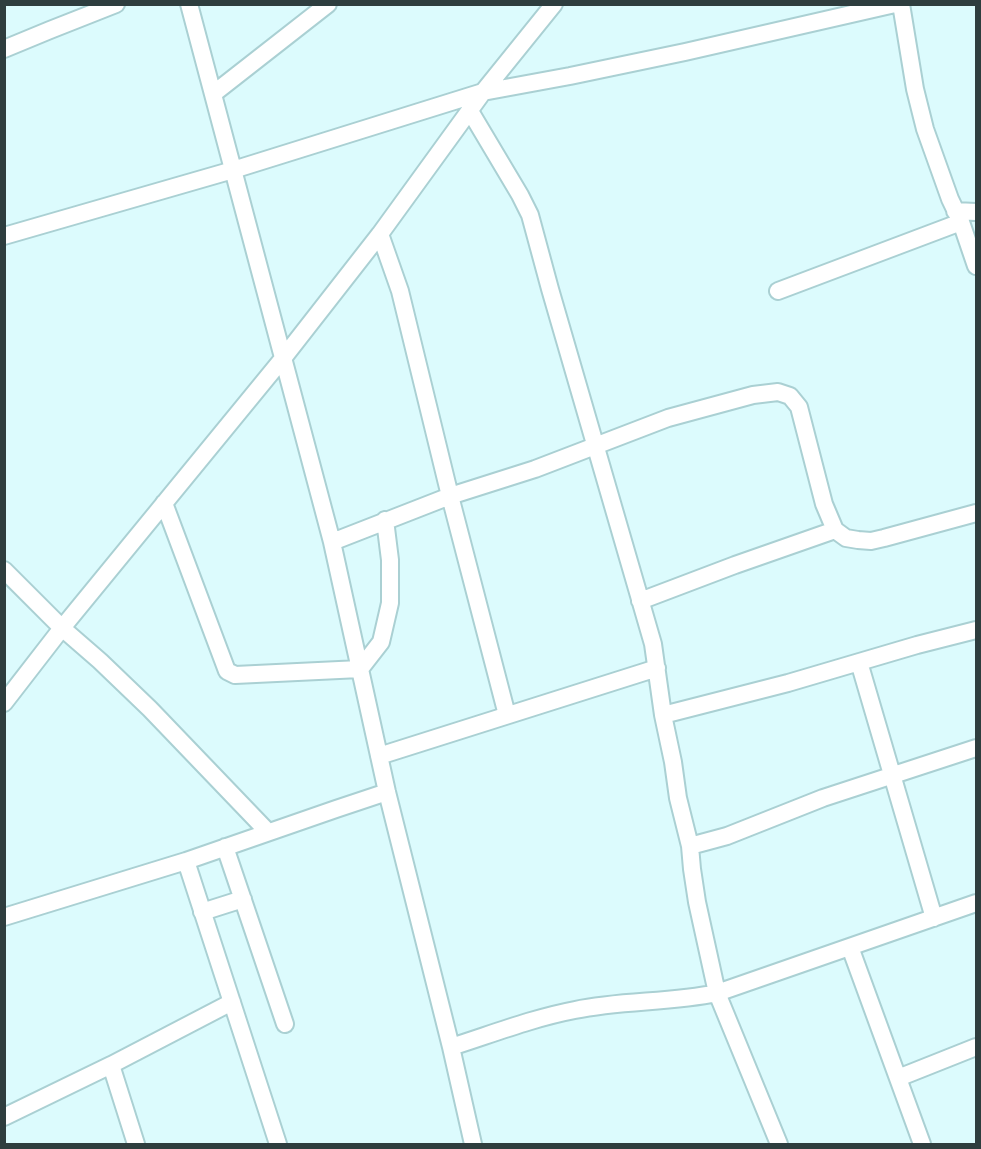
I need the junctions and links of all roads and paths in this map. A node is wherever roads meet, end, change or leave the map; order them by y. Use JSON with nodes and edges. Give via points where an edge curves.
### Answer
{"nodes":[{"id":1,"x":116,"y":4,"type":"edge"},
{"id":2,"x":189,"y":4,"type":"edge"},
{"id":3,"x":328,"y":4,"type":"edge"},
{"id":4,"x":554,"y":4,"type":"edge"},
{"id":5,"x":895,"y":4,"type":"edge"},
{"id":6,"x":901,"y":4,"type":"edge"},
{"id":7,"x":4,"y":49,"type":"edge"},
{"id":8,"x":483,"y":92,"type":"junction"},
{"id":9,"x":213,"y":94,"type":"junction"},
{"id":10,"x":470,"y":111,"type":"junction"},
{"id":11,"x":233,"y":170,"type":"junction"},
{"id":12,"x":976,"y":213,"type":"edge"},
{"id":13,"x":958,"y":216,"type":"junction"},
{"id":14,"x":380,"y":234,"type":"junction"},
{"id":15,"x":4,"y":236,"type":"edge"},
{"id":16,"x":976,"y":266,"type":"edge"},
{"id":17,"x":777,"y":291,"type":"dead end"},
{"id":18,"x":284,"y":357,"type":"junction"},
{"id":19,"x":596,"y":446,"type":"junction"},
{"id":20,"x":450,"y":496,"type":"junction"},
{"id":21,"x":164,"y":503,"type":"junction"},
{"id":22,"x":976,"y":513,"type":"edge"},
{"id":23,"x":385,"y":520,"type":"junction"},
{"id":24,"x":835,"y":530,"type":"junction"},
{"id":25,"x":332,"y":542,"type":"junction"},
{"id":26,"x":4,"y":570,"type":"edge"},
{"id":27,"x":640,"y":601,"type":"junction"},
{"id":28,"x":62,"y":628,"type":"junction"},
{"id":29,"x":976,"y":630,"type":"edge"},
{"id":30,"x":859,"y":662,"type":"junction"},
{"id":31,"x":657,"y":668,"type":"junction"},
{"id":32,"x":360,"y":669,"type":"junction"},
{"id":33,"x":4,"y":703,"type":"edge"},
{"id":34,"x":507,"y":715,"type":"junction"},
{"id":35,"x":663,"y":715,"type":"junction"},
{"id":36,"x":976,"y":748,"type":"edge"},
{"id":37,"x":379,"y":756,"type":"junction"},
{"id":38,"x":892,"y":776,"type":"junction"},
{"id":39,"x":387,"y":792,"type":"junction"},
{"id":40,"x":268,"y":832,"type":"junction"},
{"id":41,"x":690,"y":846,"type":"junction"},
{"id":42,"x":225,"y":847,"type":"junction"},
{"id":43,"x":186,"y":861,"type":"junction"},
{"id":44,"x":243,"y":899,"type":"junction"},
{"id":45,"x":976,"y":903,"type":"edge"},
{"id":46,"x":202,"y":912,"type":"junction"},
{"id":47,"x":4,"y":917,"type":"edge"},
{"id":48,"x":934,"y":918,"type":"junction"},
{"id":49,"x":850,"y":947,"type":"junction"},
{"id":50,"x":717,"y":993,"type":"junction"},
{"id":51,"x":232,"y":1002,"type":"junction"},
{"id":52,"x":285,"y":1024,"type":"dead end"},
{"id":53,"x":451,"y":1047,"type":"junction"},
{"id":54,"x":976,"y":1047,"type":"edge"},
{"id":55,"x":111,"y":1065,"type":"junction"},
{"id":56,"x":898,"y":1078,"type":"junction"},
{"id":57,"x":4,"y":1117,"type":"edge"},
{"id":58,"x":136,"y":1144,"type":"edge"},
{"id":59,"x":278,"y":1144,"type":"edge"},
{"id":60,"x":473,"y":1144,"type":"edge"},
{"id":61,"x":779,"y":1144,"type":"edge"},
{"id":62,"x":922,"y":1144,"type":"edge"}],
"edges":[{"from":1,"to":7,"type":"street"},
{"from":2,"to":9,"type":"street"},
{"from":3,"to":9,"type":"street"},
{"from":4,"to":8,"type":"street"},
{"from":5,"to":8,"type":"street","via":[[685,52]]},
{"from":6,"to":13,"type":"street","via":[[925,129]]},
{"from":8,"to":10,"type":"street"},
{"from":8,"to":11,"type":"street"},
{"from":9,"to":11,"type":"street"},
{"from":10,"to":14,"type":"street"},
{"from":10,"to":19,"type":"street","via":[[530,215]]},
{"from":11,"to":15,"type":"street"},
{"from":11,"to":18,"type":"street"},
{"from":12,"to":13,"type":"street"},
{"from":13,"to":16,"type":"street"},
{"from":13,"to":17,"type":"street"},
{"from":14,"to":18,"type":"street"},
{"from":14,"to":20,"type":"street","via":[[400,291]]},
{"from":18,"to":21,"type":"street"},
{"from":18,"to":25,"type":"street"},
{"from":19,"to":20,"type":"street"},
{"from":19,"to":24,"type":"street","via":[[668,417],[769,393],[790,396],[800,407],[824,504]]},
{"from":19,"to":27,"type":"street"},
{"from":20,"to":23,"type":"street"},
{"from":20,"to":34,"type":"street"},
{"from":21,"to":28,"type":"street"},
{"from":21,"to":32,"type":"street","via":[[227,671],[235,675]]},
{"from":22,"to":24,"type":"street","via":[[871,541],[846,538]]},
{"from":23,"to":25,"type":"street"},
{"from":23,"to":32,"type":"street","via":[[390,603],[381,642]]},
{"from":24,"to":27,"type":"street"},
{"from":25,"to":32,"type":"street"},
{"from":26,"to":28,"type":"street"},
{"from":27,"to":31,"type":"street"},
{"from":28,"to":33,"type":"street"},
{"from":28,"to":40,"type":"street","via":[[150,709]]},
{"from":29,"to":30,"type":"street"},
{"from":30,"to":35,"type":"street"},
{"from":30,"to":38,"type":"street"},
{"from":31,"to":34,"type":"street"},
{"from":31,"to":35,"type":"street"},
{"from":32,"to":37,"type":"street"},
{"from":34,"to":37,"type":"street"},
{"from":35,"to":41,"type":"street"},
{"from":36,"to":38,"type":"street"},
{"from":37,"to":39,"type":"street"},
{"from":38,"to":41,"type":"street"},
{"from":38,"to":48,"type":"street"},
{"from":39,"to":40,"type":"street"},
{"from":39,"to":53,"type":"street"},
{"from":40,"to":42,"type":"street"},
{"from":41,"to":50,"type":"street","via":[[697,902]]},
{"from":42,"to":43,"type":"street"},
{"from":42,"to":44,"type":"street"},
{"from":43,"to":46,"type":"street"},
{"from":43,"to":47,"type":"street"},
{"from":44,"to":46,"type":"street"},
{"from":44,"to":52,"type":"street"},
{"from":45,"to":48,"type":"street"},
{"from":46,"to":51,"type":"street"},
{"from":48,"to":49,"type":"street"},
{"from":49,"to":50,"type":"street"},
{"from":49,"to":56,"type":"street"},
{"from":50,"to":53,"type":"street","via":[[574,1010]]},
{"from":50,"to":61,"type":"street"},
{"from":51,"to":55,"type":"street"},
{"from":51,"to":59,"type":"street"},
{"from":53,"to":60,"type":"street"},
{"from":54,"to":56,"type":"street"},
{"from":55,"to":57,"type":"street"},
{"from":55,"to":58,"type":"street"},
{"from":56,"to":62,"type":"street"}]}
